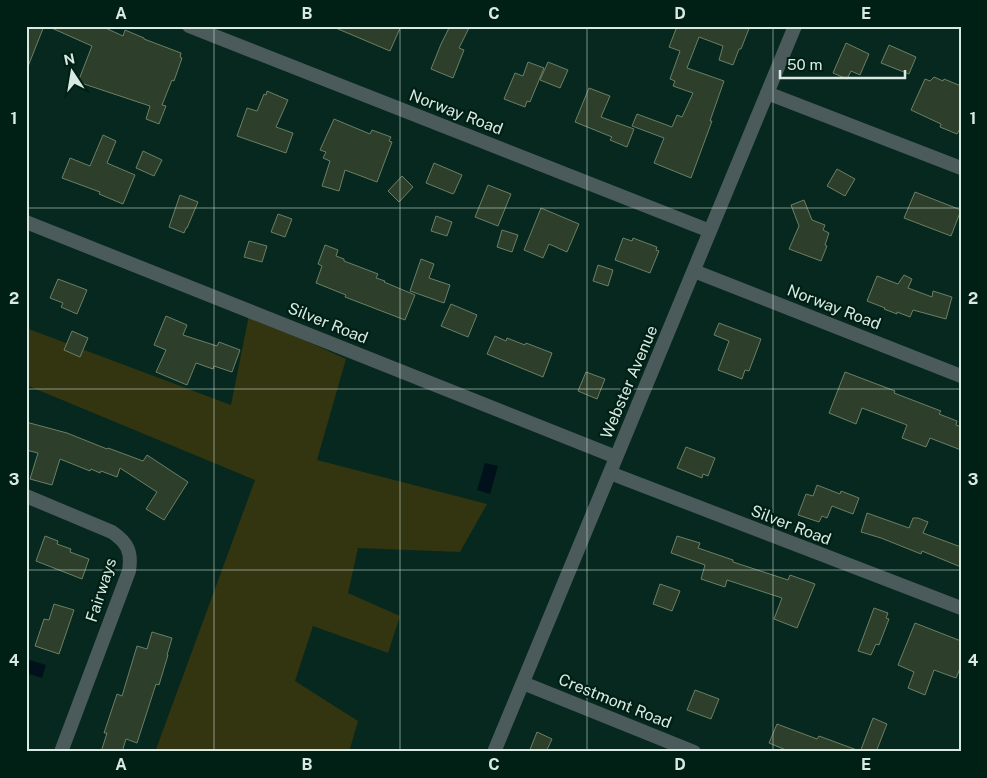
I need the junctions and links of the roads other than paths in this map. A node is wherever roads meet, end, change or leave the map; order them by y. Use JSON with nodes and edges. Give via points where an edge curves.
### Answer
{"nodes":[{"id":1,"x":189,"y":26,"type":"edge"},
{"id":2,"x":795,"y":26,"type":"edge"},
{"id":3,"x":767,"y":93,"type":"junction"},
{"id":4,"x":961,"y":168,"type":"edge"},
{"id":5,"x":26,"y":222,"type":"edge"},
{"id":6,"x":710,"y":231,"type":"junction"},
{"id":7,"x":694,"y":271,"type":"junction"},
{"id":8,"x":961,"y":376,"type":"edge"},
{"id":9,"x":616,"y":457,"type":"junction"},
{"id":10,"x":610,"y":473,"type":"junction"},
{"id":11,"x":26,"y":496,"type":"edge"},
{"id":12,"x":961,"y":608,"type":"edge"},
{"id":13,"x":522,"y":683,"type":"junction"},
{"id":14,"x":61,"y":752,"type":"edge"},
{"id":15,"x":494,"y":752,"type":"edge"},
{"id":16,"x":694,"y":752,"type":"edge"}],
"edges":[{"from":1,"to":6,"type":"street","name":"Norway Road"},
{"from":2,"to":3,"type":"street","name":"Webster Avenue"},
{"from":3,"to":4,"type":"street"},
{"from":3,"to":6,"type":"street","name":"Webster Avenue"},
{"from":5,"to":9,"type":"street","name":"Silver Road"},
{"from":6,"to":7,"type":"street","name":"Webster Avenue"},
{"from":7,"to":8,"type":"street","name":"Norway Road"},
{"from":7,"to":9,"type":"street","name":"Webster Avenue"},
{"from":9,"to":10,"type":"street","name":"Webster Avenue"},
{"from":10,"to":12,"type":"street","name":"Silver Road"},
{"from":10,"to":13,"type":"street","name":"Webster Avenue"},
{"from":11,"to":14,"type":"street","name":"Fairways","via":[[112,532],[122,539],[131,561]]},
{"from":13,"to":15,"type":"street","name":"Webster Avenue"},
{"from":13,"to":16,"type":"street","name":"Crestmont Road"}]}
